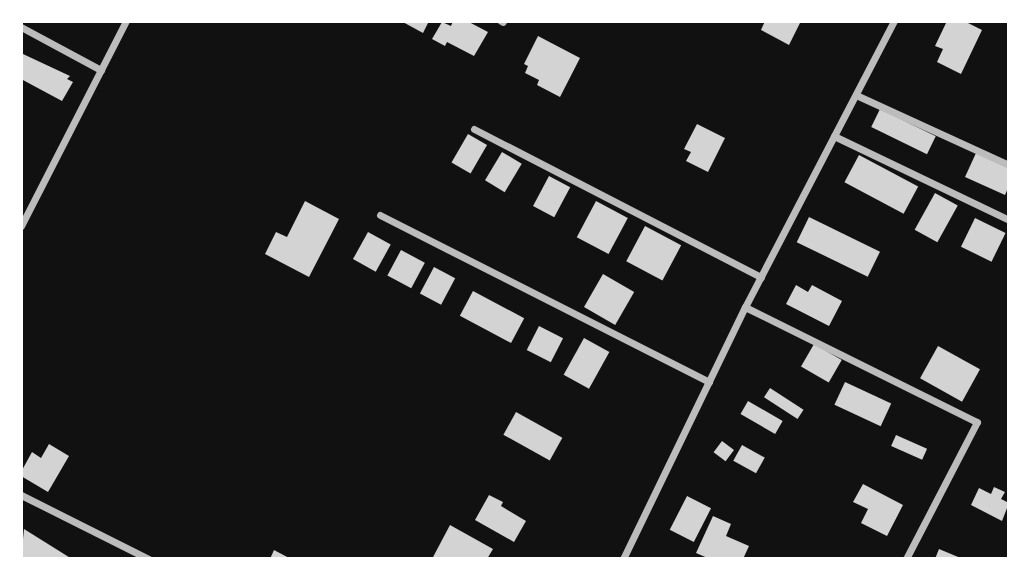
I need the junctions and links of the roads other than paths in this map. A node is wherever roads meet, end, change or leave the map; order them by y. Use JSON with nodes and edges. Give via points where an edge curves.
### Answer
{"nodes":[{"id":1,"x":126,"y":21,"type":"edge"},
{"id":2,"x":894,"y":21,"type":"edge"},
{"id":3,"x":21,"y":27,"type":"edge"},
{"id":4,"x":101,"y":70,"type":"junction"},
{"id":5,"x":856,"y":95,"type":"junction"},
{"id":6,"x":474,"y":129,"type":"dead end"},
{"id":7,"x":834,"y":136,"type":"junction"},
{"id":8,"x":1009,"y":165,"type":"edge"},
{"id":9,"x":380,"y":215,"type":"dead end"},
{"id":10,"x":1009,"y":220,"type":"edge"},
{"id":11,"x":21,"y":226,"type":"edge"},
{"id":12,"x":761,"y":276,"type":"junction"},
{"id":13,"x":745,"y":307,"type":"junction"},
{"id":14,"x":709,"y":382,"type":"junction"},
{"id":15,"x":21,"y":495,"type":"edge"},
{"id":16,"x":149,"y":559,"type":"edge"},
{"id":17,"x":623,"y":559,"type":"edge"},
{"id":18,"x":906,"y":559,"type":"edge"}],
"edges":[{"from":1,"to":4,"type":"street"},
{"from":2,"to":5,"type":"street"},
{"from":3,"to":4,"type":"street"},
{"from":4,"to":11,"type":"street"},
{"from":5,"to":7,"type":"street"},
{"from":5,"to":8,"type":"street"},
{"from":6,"to":12,"type":"street"},
{"from":7,"to":10,"type":"street"},
{"from":7,"to":12,"type":"street"},
{"from":9,"to":14,"type":"street"},
{"from":12,"to":13,"type":"street"},
{"from":13,"to":14,"type":"street"},
{"from":13,"to":18,"type":"street","via":[[977,422]]},
{"from":14,"to":17,"type":"street"},
{"from":15,"to":16,"type":"street"}]}
